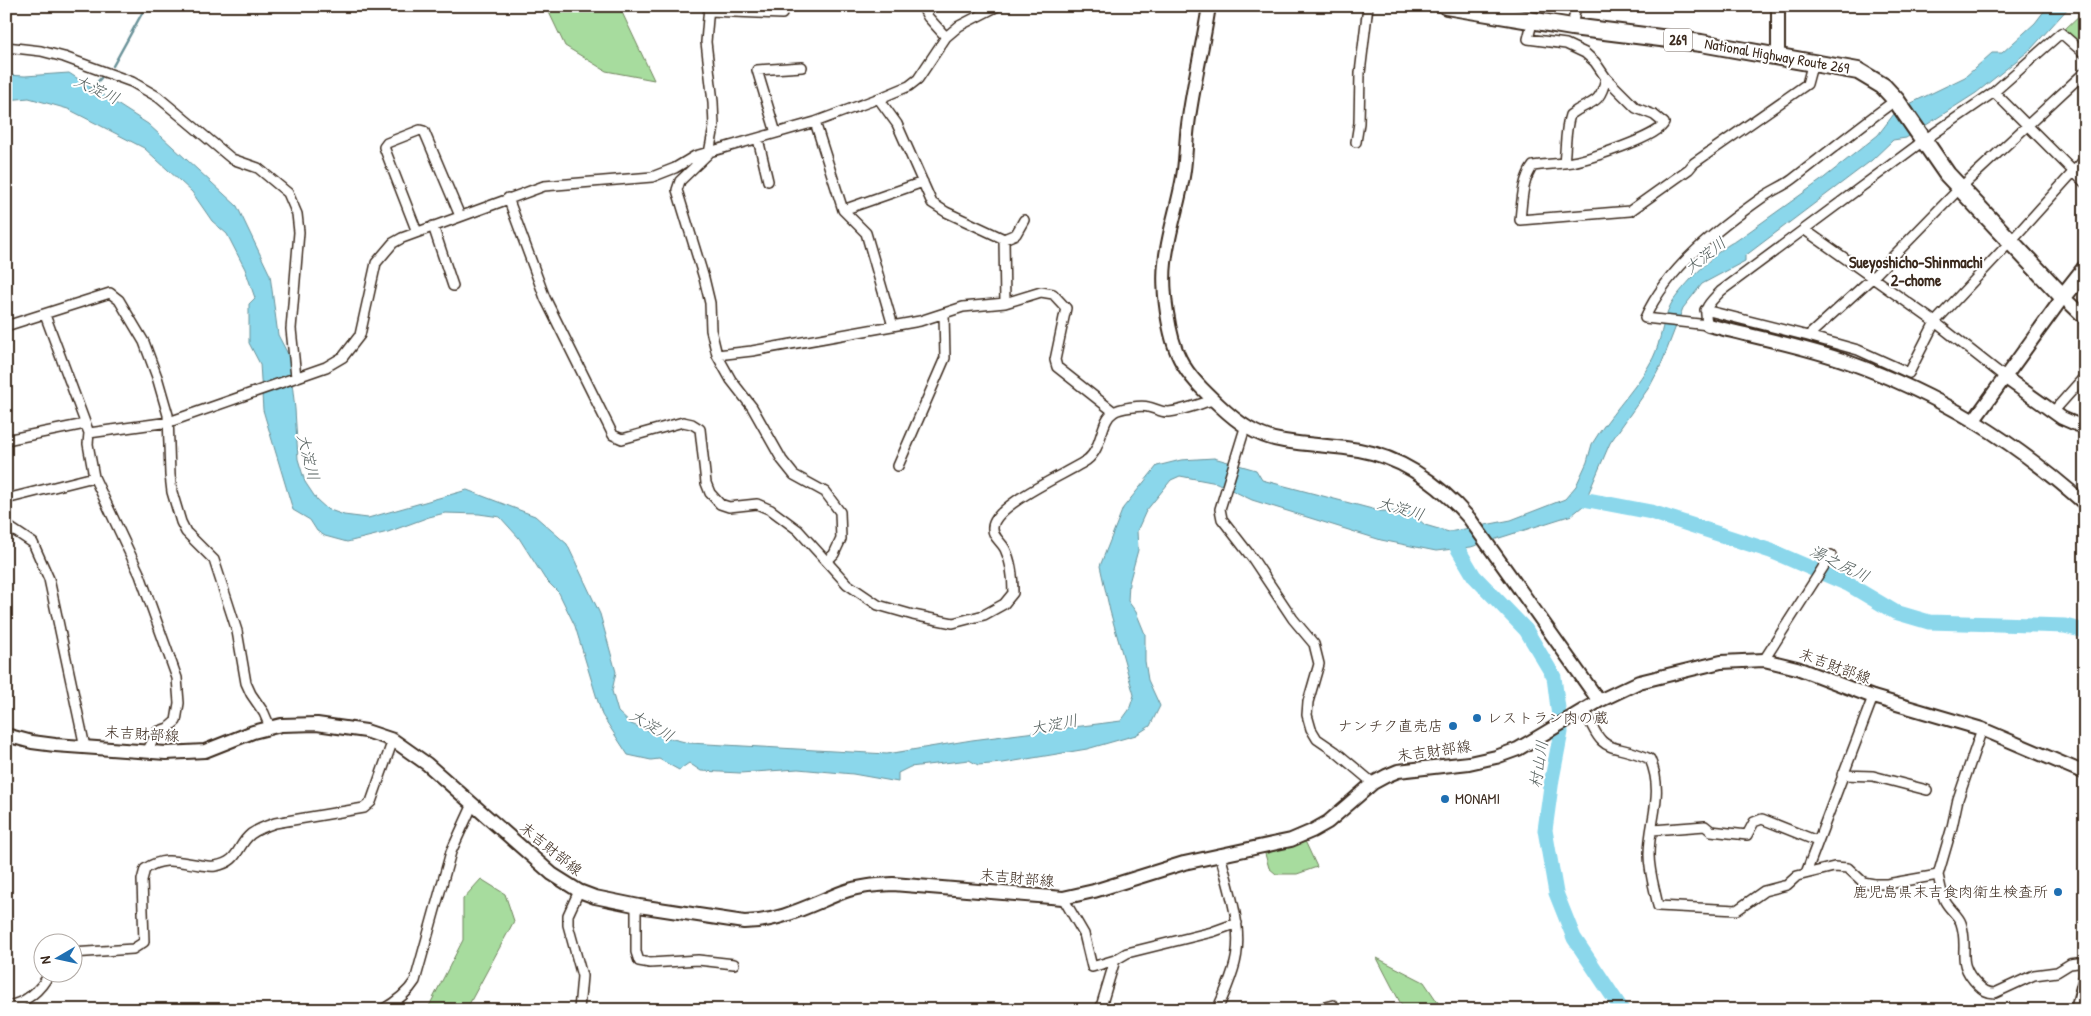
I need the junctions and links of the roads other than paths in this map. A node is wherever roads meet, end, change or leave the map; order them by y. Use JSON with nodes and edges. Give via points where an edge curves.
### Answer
{"nodes":[{"id":1,"x":922,"y":6,"type":"edge"},
{"id":2,"x":998,"y":6,"type":"edge"},
{"id":3,"x":1209,"y":6,"type":"edge"},
{"id":4,"x":1368,"y":6,"type":"edge"},
{"id":5,"x":1446,"y":6,"type":"edge"},
{"id":6,"x":1576,"y":6,"type":"edge"},
{"id":7,"x":1778,"y":6,"type":"edge"},
{"id":8,"x":709,"y":8,"type":"edge"},
{"id":9,"x":782,"y":14,"type":"dead end"},
{"id":10,"x":1533,"y":19,"type":"junction"},
{"id":11,"x":1572,"y":27,"type":"junction"},
{"id":12,"x":946,"y":37,"type":"junction"},
{"id":13,"x":6,"y":47,"type":"edge"},
{"id":14,"x":2085,"y":54,"type":"edge"},
{"id":15,"x":1778,"y":55,"type":"junction"},
{"id":16,"x":1813,"y":62,"type":"junction"},
{"id":17,"x":802,"y":67,"type":"dead end"},
{"id":18,"x":2085,"y":72,"type":"edge"},
{"id":19,"x":1606,"y":78,"type":"junction"},
{"id":20,"x":1994,"y":92,"type":"junction"},
{"id":21,"x":885,"y":96,"type":"junction"},
{"id":22,"x":1897,"y":101,"type":"junction"},
{"id":23,"x":815,"y":122,"type":"junction"},
{"id":24,"x":2028,"y":126,"type":"junction"},
{"id":25,"x":776,"y":133,"type":"junction"},
{"id":26,"x":758,"y":139,"type":"junction"},
{"id":27,"x":1922,"y":139,"type":"junction"},
{"id":28,"x":1356,"y":142,"type":"dead end"},
{"id":29,"x":709,"y":153,"type":"junction"},
{"id":30,"x":2085,"y":159,"type":"edge"},
{"id":31,"x":1564,"y":163,"type":"junction"},
{"id":32,"x":2073,"y":171,"type":"junction"},
{"id":33,"x":768,"y":181,"type":"dead end"},
{"id":34,"x":923,"y":182,"type":"junction"},
{"id":35,"x":2085,"y":183,"type":"edge"},
{"id":36,"x":1960,"y":188,"type":"junction"},
{"id":37,"x":508,"y":198,"type":"junction"},
{"id":38,"x":843,"y":210,"type":"junction"},
{"id":39,"x":460,"y":216,"type":"junction"},
{"id":40,"x":1024,"y":220,"type":"dead end"},
{"id":41,"x":433,"y":226,"type":"junction"},
{"id":42,"x":1805,"y":230,"type":"junction"},
{"id":43,"x":417,"y":232,"type":"junction"},
{"id":44,"x":1004,"y":239,"type":"junction"},
{"id":45,"x":2011,"y":241,"type":"junction"},
{"id":46,"x":2085,"y":269,"type":"edge"},
{"id":47,"x":1871,"y":279,"type":"junction"},
{"id":48,"x":453,"y":286,"type":"dead end"},
{"id":49,"x":2063,"y":297,"type":"junction"},
{"id":50,"x":1005,"y":303,"type":"junction"},
{"id":51,"x":1705,"y":310,"type":"junction"},
{"id":52,"x":944,"y":314,"type":"junction"},
{"id":53,"x":44,"y":315,"type":"junction"},
{"id":54,"x":2085,"y":318,"type":"edge"},
{"id":55,"x":1935,"y":322,"type":"junction"},
{"id":56,"x":1705,"y":325,"type":"junction"},
{"id":57,"x":6,"y":326,"type":"edge"},
{"id":58,"x":893,"y":326,"type":"junction"},
{"id":59,"x":1808,"y":336,"type":"junction"},
{"id":60,"x":717,"y":355,"type":"junction"},
{"id":61,"x":2085,"y":376,"type":"edge"},
{"id":62,"x":296,"y":377,"type":"junction"},
{"id":63,"x":2006,"y":378,"type":"junction"},
{"id":64,"x":1213,"y":400,"type":"junction"},
{"id":65,"x":1114,"y":412,"type":"junction"},
{"id":66,"x":2054,"y":412,"type":"junction"},
{"id":67,"x":1974,"y":420,"type":"junction"},
{"id":68,"x":169,"y":422,"type":"junction"},
{"id":69,"x":84,"y":424,"type":"junction"},
{"id":70,"x":1246,"y":428,"type":"junction"},
{"id":71,"x":2085,"y":428,"type":"edge"},
{"id":72,"x":89,"y":433,"type":"junction"},
{"id":73,"x":6,"y":440,"type":"edge"},
{"id":74,"x":898,"y":466,"type":"dead end"},
{"id":75,"x":94,"y":478,"type":"junction"},
{"id":76,"x":6,"y":499,"type":"edge"},
{"id":77,"x":2085,"y":504,"type":"edge"},
{"id":78,"x":6,"y":526,"type":"edge"},
{"id":79,"x":1831,"y":555,"type":"dead end"},
{"id":80,"x":827,"y":561,"type":"junction"},
{"id":81,"x":1764,"y":660,"type":"junction"},
{"id":82,"x":1873,"y":697,"type":"junction"},
{"id":83,"x":1599,"y":701,"type":"junction"},
{"id":84,"x":1585,"y":710,"type":"junction"},
{"id":85,"x":270,"y":727,"type":"junction"},
{"id":86,"x":1982,"y":729,"type":"junction"},
{"id":87,"x":6,"y":735,"type":"edge"},
{"id":88,"x":393,"y":740,"type":"junction"},
{"id":89,"x":85,"y":747,"type":"junction"},
{"id":90,"x":147,"y":752,"type":"junction"},
{"id":91,"x":2085,"y":773,"type":"edge"},
{"id":92,"x":1842,"y":775,"type":"junction"},
{"id":93,"x":1373,"y":783,"type":"junction"},
{"id":94,"x":1926,"y":790,"type":"dead end"},
{"id":95,"x":473,"y":804,"type":"junction"},
{"id":96,"x":1653,"y":830,"type":"junction"},
{"id":97,"x":1817,"y":841,"type":"junction"},
{"id":98,"x":1220,"y":854,"type":"junction"},
{"id":99,"x":1806,"y":873,"type":"junction"},
{"id":100,"x":1938,"y":875,"type":"junction"},
{"id":101,"x":579,"y":891,"type":"junction"},
{"id":102,"x":1063,"y":898,"type":"junction"},
{"id":103,"x":636,"y":905,"type":"junction"},
{"id":104,"x":1237,"y":923,"type":"junction"},
{"id":105,"x":82,"y":952,"type":"edge"},
{"id":106,"x":1115,"y":960,"type":"junction"},
{"id":107,"x":2085,"y":962,"type":"edge"},
{"id":108,"x":734,"y":964,"type":"dead end"},
{"id":109,"x":2085,"y":979,"type":"edge"},
{"id":110,"x":43,"y":984,"type":"edge"},
{"id":111,"x":6,"y":1006,"type":"edge"},
{"id":112,"x":382,"y":1010,"type":"edge"},
{"id":113,"x":578,"y":1010,"type":"edge"},
{"id":114,"x":1100,"y":1010,"type":"edge"},
{"id":115,"x":1217,"y":1010,"type":"edge"},
{"id":116,"x":1313,"y":1010,"type":"edge"},
{"id":117,"x":1338,"y":1010,"type":"edge"},
{"id":118,"x":2077,"y":1010,"type":"edge"}],
"edges":[{"from":1,"to":12,"type":"street"},
{"from":2,"to":12,"type":"street","via":[[959,26]]},
{"from":3,"to":64,"type":"main road","via":[[1188,124],[1184,171],[1165,263],[1167,303],[1175,347],[1180,360]]},
{"from":4,"to":28,"type":"street"},
{"from":5,"to":10,"type":"highway","name":"National Highway Route 269","number":"269"},
{"from":6,"to":11,"type":"street"},
{"from":7,"to":15,"type":"main road"},
{"from":8,"to":9,"type":"street"},
{"from":8,"to":29,"type":"street","via":[[706,42],[714,127]]},
{"from":10,"to":11,"type":"highway","name":"National Highway Route 269","number":"269"},
{"from":10,"to":19,"type":"street","via":[[1528,39],[1566,44],[1579,50],[1595,62]]},
{"from":11,"to":15,"type":"highway","name":"National Highway Route 269","number":"269"},
{"from":12,"to":21,"type":"street","via":[[918,79]]},
{"from":13,"to":62,"type":"street","via":[[64,57],[132,82],[158,97],[232,159],[258,168],[288,193],[297,214],[299,232],[291,329]]},
{"from":14,"to":20,"type":"street","via":[[2061,33]]},
{"from":15,"to":16,"type":"highway","name":"National Highway Route 269","number":"269"},
{"from":16,"to":22,"type":"highway","name":"National Highway Route 269","number":"269","via":[[1858,71],[1883,86]]},
{"from":16,"to":31,"type":"street","via":[[1806,84],[1630,211],[1520,220],[1529,171],[1533,166]]},
{"from":17,"to":25,"type":"street","via":[[757,70]]},
{"from":18,"to":24,"type":"street"},
{"from":19,"to":31,"type":"street","via":[[1600,97],[1570,115]]},
{"from":19,"to":31,"type":"street","via":[[1636,108],[1654,115],[1664,123],[1663,126],[1605,153]]},
{"from":20,"to":24,"type":"street"},
{"from":20,"to":27,"type":"street"},
{"from":21,"to":23,"type":"street"},
{"from":21,"to":34,"type":"street","via":[[882,102],[897,124]]},
{"from":22,"to":27,"type":"highway","name":"National Highway Route 269","number":"269"},
{"from":22,"to":56,"type":"street","via":[[1708,238],[1662,288],[1644,318]]},
{"from":23,"to":25,"type":"street"},
{"from":23,"to":38,"type":"street"},
{"from":24,"to":32,"type":"street"},
{"from":24,"to":36,"type":"street"},
{"from":25,"to":26,"type":"street"},
{"from":26,"to":29,"type":"street"},
{"from":26,"to":33,"type":"street"},
{"from":27,"to":36,"type":"highway","name":"National Highway Route 269","number":"269"},
{"from":27,"to":42,"type":"street"},
{"from":29,"to":37,"type":"street","via":[[695,156],[652,178],[544,186]]},
{"from":29,"to":60,"type":"street","via":[[680,181],[677,190],[710,303],[711,330]]},
{"from":30,"to":32,"type":"street"},
{"from":32,"to":35,"type":"street"},
{"from":32,"to":45,"type":"street"},
{"from":34,"to":38,"type":"street"},
{"from":34,"to":44,"type":"street","via":[[932,203]]},
{"from":36,"to":45,"type":"highway","name":"National Highway Route 269","number":"269"},
{"from":36,"to":47,"type":"street"},
{"from":37,"to":39,"type":"street"},
{"from":37,"to":80,"type":"street","via":[[545,298],[613,435],[622,439],[683,422],[692,424],[700,429],[702,437],[706,483],[720,504],[729,507],[757,504],[771,510],[798,530]]},
{"from":38,"to":58,"type":"street","via":[[866,233]]},
{"from":39,"to":41,"type":"street"},
{"from":39,"to":43,"type":"street","via":[[424,131],[420,130],[384,147]]},
{"from":40,"to":44,"type":"street","via":[[1016,234]]},
{"from":41,"to":43,"type":"street"},
{"from":41,"to":48,"type":"street"},
{"from":42,"to":47,"type":"street"},
{"from":42,"to":51,"type":"street","via":[[1721,291]]},
{"from":43,"to":62,"type":"street","via":[[393,243],[376,263],[360,335],[343,357],[326,367]]},
{"from":44,"to":50,"type":"street"},
{"from":45,"to":49,"type":"highway","name":"National Highway Route 269","number":"269"},
{"from":45,"to":55,"type":"street"},
{"from":46,"to":49,"type":"highway"},
{"from":47,"to":55,"type":"street"},
{"from":47,"to":59,"type":"street"},
{"from":49,"to":54,"type":"main road"},
{"from":49,"to":63,"type":"main road"},
{"from":50,"to":52,"type":"street","via":[[963,308]]},
{"from":50,"to":65,"type":"street","via":[[1041,292],[1053,294],[1061,301],[1066,308],[1055,360],[1057,367]]},
{"from":51,"to":56,"type":"street"},
{"from":51,"to":59,"type":"street"},
{"from":52,"to":58,"type":"street"},
{"from":52,"to":74,"type":"street","via":[[945,358]]},
{"from":53,"to":57,"type":"street"},
{"from":53,"to":68,"type":"street","via":[[110,293],[119,300],[144,342]]},
{"from":53,"to":69,"type":"street"},
{"from":55,"to":59,"type":"street","via":[[1909,373],[1858,350]]},
{"from":55,"to":63,"type":"street"},
{"from":56,"to":67,"type":"main road","via":[[1848,362],[1928,395]]},
{"from":58,"to":60,"type":"street"},
{"from":60,"to":80,"type":"street","via":[[782,460],[794,475],[825,492],[840,512],[841,539]]},
{"from":61,"to":66,"type":"street"},
{"from":62,"to":68,"type":"street"},
{"from":63,"to":66,"type":"main road"},
{"from":63,"to":67,"type":"main road"},
{"from":64,"to":65,"type":"street","via":[[1168,412],[1141,406]]},
{"from":64,"to":70,"type":"main road"},
{"from":65,"to":80,"type":"street","via":[[1106,421],[1101,440],[1088,460],[1055,476],[1003,510],[992,524],[993,533],[1005,549],[1012,568],[1013,593],[1004,604],[953,623],[913,615],[878,605],[847,584]]},
{"from":66,"to":71,"type":"main road"},
{"from":67,"to":77,"type":"main road","via":[[2050,473]]},
{"from":68,"to":72,"type":"street"},
{"from":68,"to":85,"type":"street","via":[[172,492],[181,522],[186,532],[214,560],[237,631],[246,683]]},
{"from":69,"to":72,"type":"street"},
{"from":69,"to":73,"type":"street"},
{"from":70,"to":83,"type":"main road","via":[[1281,441],[1360,450],[1383,457],[1416,471],[1450,496]]},
{"from":70,"to":93,"type":"street","via":[[1220,510],[1222,518],[1314,644],[1319,664],[1308,702],[1311,729],[1317,739]]},
{"from":72,"to":75,"type":"street"},
{"from":75,"to":76,"type":"street"},
{"from":75,"to":90,"type":"street","via":[[140,575],[177,678],[179,702],[176,720],[157,732]]},
{"from":78,"to":89,"type":"street","via":[[33,543],[49,579]]},
{"from":79,"to":81,"type":"street"},
{"from":81,"to":82,"type":"main road","name":"末吉財部線","via":[[1797,668]]},
{"from":81,"to":83,"type":"main road","name":"末吉財部線","via":[[1721,662],[1676,671],[1639,682]]},
{"from":82,"to":86,"type":"main road","name":"末吉財部線"},
{"from":82,"to":92,"type":"street"},
{"from":83,"to":84,"type":"main road","name":"末吉財部線"},
{"from":84,"to":93,"type":"main road","name":"末吉財部線","via":[[1518,749],[1488,760],[1398,771]]},
{"from":84,"to":96,"type":"street","via":[[1599,740],[1608,747],[1650,759],[1655,770],[1657,805]]},
{"from":85,"to":88,"type":"main road","name":"末吉財部線","via":[[317,724]]},
{"from":85,"to":90,"type":"main road","name":"末吉財部線","via":[[205,751]]},
{"from":86,"to":91,"type":"main road","name":"末吉財部線"},
{"from":86,"to":100,"type":"street","via":[[1958,799]]},
{"from":87,"to":89,"type":"main road","name":"末吉財部線","via":[[32,742]]},
{"from":88,"to":95,"type":"main road","name":"末吉財部線"},
{"from":88,"to":105,"type":"street","via":[[371,802],[364,808],[261,828],[249,836],[229,862],[214,867],[156,861],[145,869],[142,880],[144,942],[133,949]]},
{"from":89,"to":90,"type":"main road","name":"末吉財部線"},
{"from":92,"to":94,"type":"street","via":[[1872,776]]},
{"from":92,"to":97,"type":"street"},
{"from":93,"to":98,"type":"main road","name":"末吉財部線","via":[[1312,832],[1273,845]]},
{"from":95,"to":101,"type":"main road","name":"末吉財部線","via":[[552,874]]},
{"from":95,"to":112,"type":"street","via":[[451,852],[415,981],[409,991]]},
{"from":96,"to":97,"type":"street","via":[[1705,826],[1711,831],[1747,835],[1754,822],[1762,819]]},
{"from":96,"to":99,"type":"street","via":[[1649,856],[1658,906],[1737,910],[1764,891],[1788,885]]},
{"from":97,"to":99,"type":"street"},
{"from":98,"to":102,"type":"main road","name":"末吉財部線"},
{"from":98,"to":104,"type":"street"},
{"from":99,"to":100,"type":"street","via":[[1848,868],[1864,882],[1874,884]]},
{"from":100,"to":107,"type":"street","via":[[1945,900],[1960,921],[1965,968],[1968,975],[1988,993],[1995,993],[2034,975],[2057,972],[2070,964]]},
{"from":101,"to":103,"type":"main road","name":"末吉財部線"},
{"from":101,"to":113,"type":"street","via":[[568,915],[582,976]]},
{"from":102,"to":103,"type":"main road","name":"末吉財部線","via":[[876,885],[844,892],[784,916],[757,922],[726,921]]},
{"from":102,"to":106,"type":"street","via":[[1084,934],[1092,967]]},
{"from":103,"to":108,"type":"street","via":[[636,952],[639,961],[698,960]]},
{"from":104,"to":106,"type":"street","via":[[1127,953]]},
{"from":104,"to":115,"type":"street","via":[[1234,968]]},
{"from":106,"to":114,"type":"street"},
{"from":109,"to":118,"type":"main road"},
{"from":110,"to":111,"type":"street","via":[[22,1002]]},
{"from":116,"to":117,"type":"street","via":[[1333,1005]]}]}
